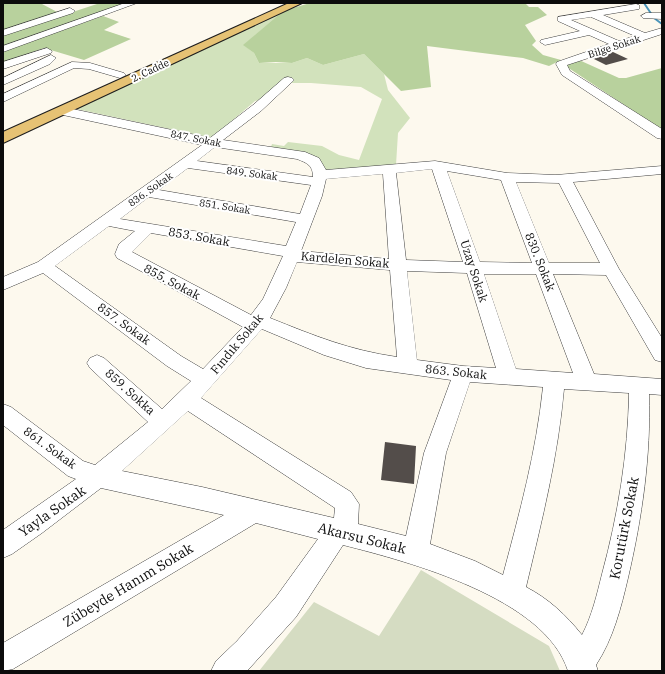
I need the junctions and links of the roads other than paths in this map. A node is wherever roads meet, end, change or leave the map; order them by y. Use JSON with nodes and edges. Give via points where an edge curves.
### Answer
{"nodes":[{"id":1,"x":133,"y":3,"type":"edge"},
{"id":2,"x":282,"y":3,"type":"edge"},
{"id":3,"x":297,"y":3,"type":"edge"},
{"id":4,"x":602,"y":3,"type":"edge"},
{"id":5,"x":635,"y":5,"type":"edge"},
{"id":6,"x":80,"y":8,"type":"dead end"},
{"id":7,"x":616,"y":10,"type":"junction"},
{"id":8,"x":592,"y":14,"type":"junction"},
{"id":9,"x":646,"y":16,"type":"dead end"},
{"id":10,"x":661,"y":16,"type":"dead end"},
{"id":11,"x":633,"y":17,"type":"dead end"},
{"id":12,"x":662,"y":31,"type":"edge"},
{"id":13,"x":589,"y":32,"type":"junction"},
{"id":14,"x":3,"y":33,"type":"edge"},
{"id":15,"x":644,"y":36,"type":"junction"},
{"id":16,"x":545,"y":42,"type":"dead end"},
{"id":17,"x":662,"y":42,"type":"edge"},
{"id":18,"x":618,"y":44,"type":"junction"},
{"id":19,"x":3,"y":49,"type":"edge"},
{"id":20,"x":3,"y":66,"type":"edge"},
{"id":21,"x":120,"y":75,"type":"junction"},
{"id":22,"x":288,"y":80,"type":"dead end"},
{"id":23,"x":3,"y":82,"type":"edge"},
{"id":24,"x":4,"y":97,"type":"edge"},
{"id":25,"x":63,"y":111,"type":"junction"},
{"id":26,"x":3,"y":127,"type":"edge"},
{"id":27,"x":662,"y":135,"type":"edge"},
{"id":28,"x":3,"y":138,"type":"edge"},
{"id":29,"x":214,"y":142,"type":"junction"},
{"id":30,"x":185,"y":164,"type":"junction"},
{"id":31,"x":438,"y":166,"type":"junction"},
{"id":32,"x":389,"y":168,"type":"junction"},
{"id":33,"x":656,"y":171,"type":"edge"},
{"id":34,"x":320,"y":178,"type":"junction"},
{"id":35,"x":507,"y":178,"type":"junction"},
{"id":36,"x":564,"y":178,"type":"junction"},
{"id":37,"x":662,"y":183,"type":"edge"},
{"id":38,"x":144,"y":192,"type":"junction"},
{"id":39,"x":305,"y":219,"type":"junction"},
{"id":40,"x":105,"y":221,"type":"junction"},
{"id":41,"x":148,"y":228,"type":"junction"},
{"id":42,"x":292,"y":254,"type":"junction"},
{"id":43,"x":398,"y":265,"type":"junction"},
{"id":44,"x":44,"y":266,"type":"junction"},
{"id":45,"x":543,"y":267,"type":"junction"},
{"id":46,"x":473,"y":268,"type":"junction"},
{"id":47,"x":611,"y":269,"type":"junction"},
{"id":48,"x":3,"y":284,"type":"edge"},
{"id":49,"x":256,"y":322,"type":"junction"},
{"id":50,"x":662,"y":355,"type":"edge"},
{"id":51,"x":97,"y":363,"type":"dead end"},
{"id":52,"x":408,"y":366,"type":"junction"},
{"id":53,"x":463,"y":374,"type":"junction"},
{"id":54,"x":508,"y":376,"type":"junction"},
{"id":55,"x":206,"y":380,"type":"junction"},
{"id":56,"x":554,"y":380,"type":"junction"},
{"id":57,"x":587,"y":382,"type":"junction"},
{"id":58,"x":651,"y":386,"type":"edge"},
{"id":59,"x":187,"y":400,"type":"junction"},
{"id":60,"x":3,"y":413,"type":"edge"},
{"id":61,"x":162,"y":422,"type":"junction"},
{"id":62,"x":100,"y":477,"type":"junction"},
{"id":63,"x":253,"y":511,"type":"junction"},
{"id":64,"x":341,"y":533,"type":"junction"},
{"id":65,"x":3,"y":545,"type":"edge"},
{"id":66,"x":416,"y":552,"type":"junction"},
{"id":67,"x":511,"y":593,"type":"junction"},
{"id":68,"x":3,"y":659,"type":"edge"},
{"id":69,"x":582,"y":667,"type":"edge"},
{"id":70,"x":226,"y":671,"type":"edge"}],
"edges":[{"from":1,"to":19,"type":"street"},
{"from":2,"to":21,"type":"main road","name":"2. Cadde"},
{"from":3,"to":25,"type":"main road","name":"2. Cadde"},
{"from":4,"to":7,"type":"street"},
{"from":5,"to":7,"type":"street"},
{"from":5,"to":12,"type":"street","via":[[639,20]]},
{"from":6,"to":14,"type":"street"},
{"from":7,"to":8,"type":"street"},
{"from":7,"to":11,"type":"street"},
{"from":8,"to":13,"type":"street","via":[[561,18]]},
{"from":8,"to":15,"type":"street"},
{"from":9,"to":10,"type":"street"},
{"from":12,"to":15,"type":"street","name":"Bilge Sokak"},
{"from":13,"to":16,"type":"street"},
{"from":13,"to":18,"type":"street"},
{"from":15,"to":17,"type":"street"},
{"from":15,"to":18,"type":"street","name":"Bilge Sokak"},
{"from":18,"to":27,"type":"street","name":"Bilge Sokak","via":[[561,64],[566,73]]},
{"from":20,"to":23,"type":"street","via":[[50,55],[46,62]]},
{"from":21,"to":24,"type":"street","via":[[90,66],[72,65]]},
{"from":21,"to":26,"type":"main road","name":"2. Cadde"},
{"from":22,"to":29,"type":"street","name":"836. Sokak"},
{"from":25,"to":28,"type":"main road","name":"2. Cadde"},
{"from":25,"to":29,"type":"street","name":"847. Sokak"},
{"from":29,"to":30,"type":"street","name":"836. Sokak"},
{"from":29,"to":34,"type":"street","name":"847. Sokak","via":[[300,155],[314,162],[319,169]]},
{"from":30,"to":34,"type":"street","name":"849. Sokak"},
{"from":30,"to":38,"type":"street","name":"836. Sokak"},
{"from":31,"to":32,"type":"street","name":"849. Sokak"},
{"from":31,"to":35,"type":"street","name":"849. Sokak"},
{"from":31,"to":46,"type":"street","name":"Uzay Sokak"},
{"from":32,"to":34,"type":"street","name":"849. Sokak"},
{"from":32,"to":43,"type":"street","name":"Kardelen Sokak"},
{"from":33,"to":36,"type":"street"},
{"from":33,"to":37,"type":"street"},
{"from":34,"to":39,"type":"street","name":"Fındık Sokak"},
{"from":35,"to":36,"type":"street"},
{"from":35,"to":45,"type":"street","name":"830. Sokak"},
{"from":36,"to":47,"type":"street"},
{"from":38,"to":39,"type":"street","name":"851. Sokak"},
{"from":38,"to":40,"type":"street","name":"836. Sokak"},
{"from":39,"to":42,"type":"street","name":"Fındık Sokak"},
{"from":40,"to":41,"type":"street","name":"853. Sokak"},
{"from":40,"to":44,"type":"street","name":"836. Sokak"},
{"from":41,"to":42,"type":"street","name":"853. Sokak"},
{"from":41,"to":49,"type":"street","name":"855. Sokak","via":[[125,248],[122,254]]},
{"from":42,"to":43,"type":"street","name":"Kardelen Sokak"},
{"from":42,"to":49,"type":"street","name":"Fındık Sokak","via":[[271,300]]},
{"from":43,"to":46,"type":"street","name":"Kardelen Sokak"},
{"from":43,"to":52,"type":"street","name":"Kardelen Sokak"},
{"from":44,"to":48,"type":"street","name":"836. Sokak"},
{"from":44,"to":55,"type":"street","name":"857. Sokak","via":[[174,361]]},
{"from":45,"to":46,"type":"street","name":"Kardelen Sokak"},
{"from":45,"to":47,"type":"street","name":"Kardelen Sokak"},
{"from":45,"to":57,"type":"street","name":"830. Sokak"},
{"from":46,"to":54,"type":"street","name":"Uzay Sokak"},
{"from":47,"to":50,"type":"street"},
{"from":49,"to":52,"type":"street","name":"863. Sokak","via":[[331,350],[366,360]]},
{"from":49,"to":55,"type":"street","name":"Fındık Sokak"},
{"from":51,"to":61,"type":"street","name":"859. Sokka"},
{"from":52,"to":53,"type":"street","name":"863. Sokak"},
{"from":53,"to":54,"type":"street","name":"863. Sokak"},
{"from":53,"to":66,"type":"street","via":[[435,453]]},
{"from":54,"to":56,"type":"street","name":"863. Sokak"},
{"from":55,"to":59,"type":"street","name":"Fındık Sokak"},
{"from":56,"to":57,"type":"street","name":"863. Sokak"},
{"from":56,"to":67,"type":"street","via":[[550,425],[540,482]]},
{"from":57,"to":58,"type":"street","name":"863. Sokak"},
{"from":58,"to":69,"type":"street","name":"Korutürk Sokak","via":[[640,412],[627,526],[610,595],[596,637]]},
{"from":59,"to":61,"type":"street","name":"Fındık Sokak"},
{"from":59,"to":64,"type":"street","via":[[343,500],[347,504]]},
{"from":60,"to":62,"type":"street","name":"861. Sokak","via":[[76,468]]},
{"from":61,"to":62,"type":"street","name":"Fındık Sokak"},
{"from":62,"to":63,"type":"street","name":"Akarsu Sokak"},
{"from":62,"to":65,"type":"street","name":"Yayla Sokak"},
{"from":63,"to":64,"type":"street","name":"Akarsu Sokak"},
{"from":63,"to":68,"type":"street","name":"Zübeyde Hanım Sokak"},
{"from":64,"to":66,"type":"street","name":"Akarsu Sokak"},
{"from":64,"to":70,"type":"street","via":[[286,607]]},
{"from":66,"to":67,"type":"street","name":"Akarsu Sokak","via":[[466,570]]},
{"from":67,"to":69,"type":"street","name":"Akarsu Sokak","via":[[555,623],[576,650]]}]}
